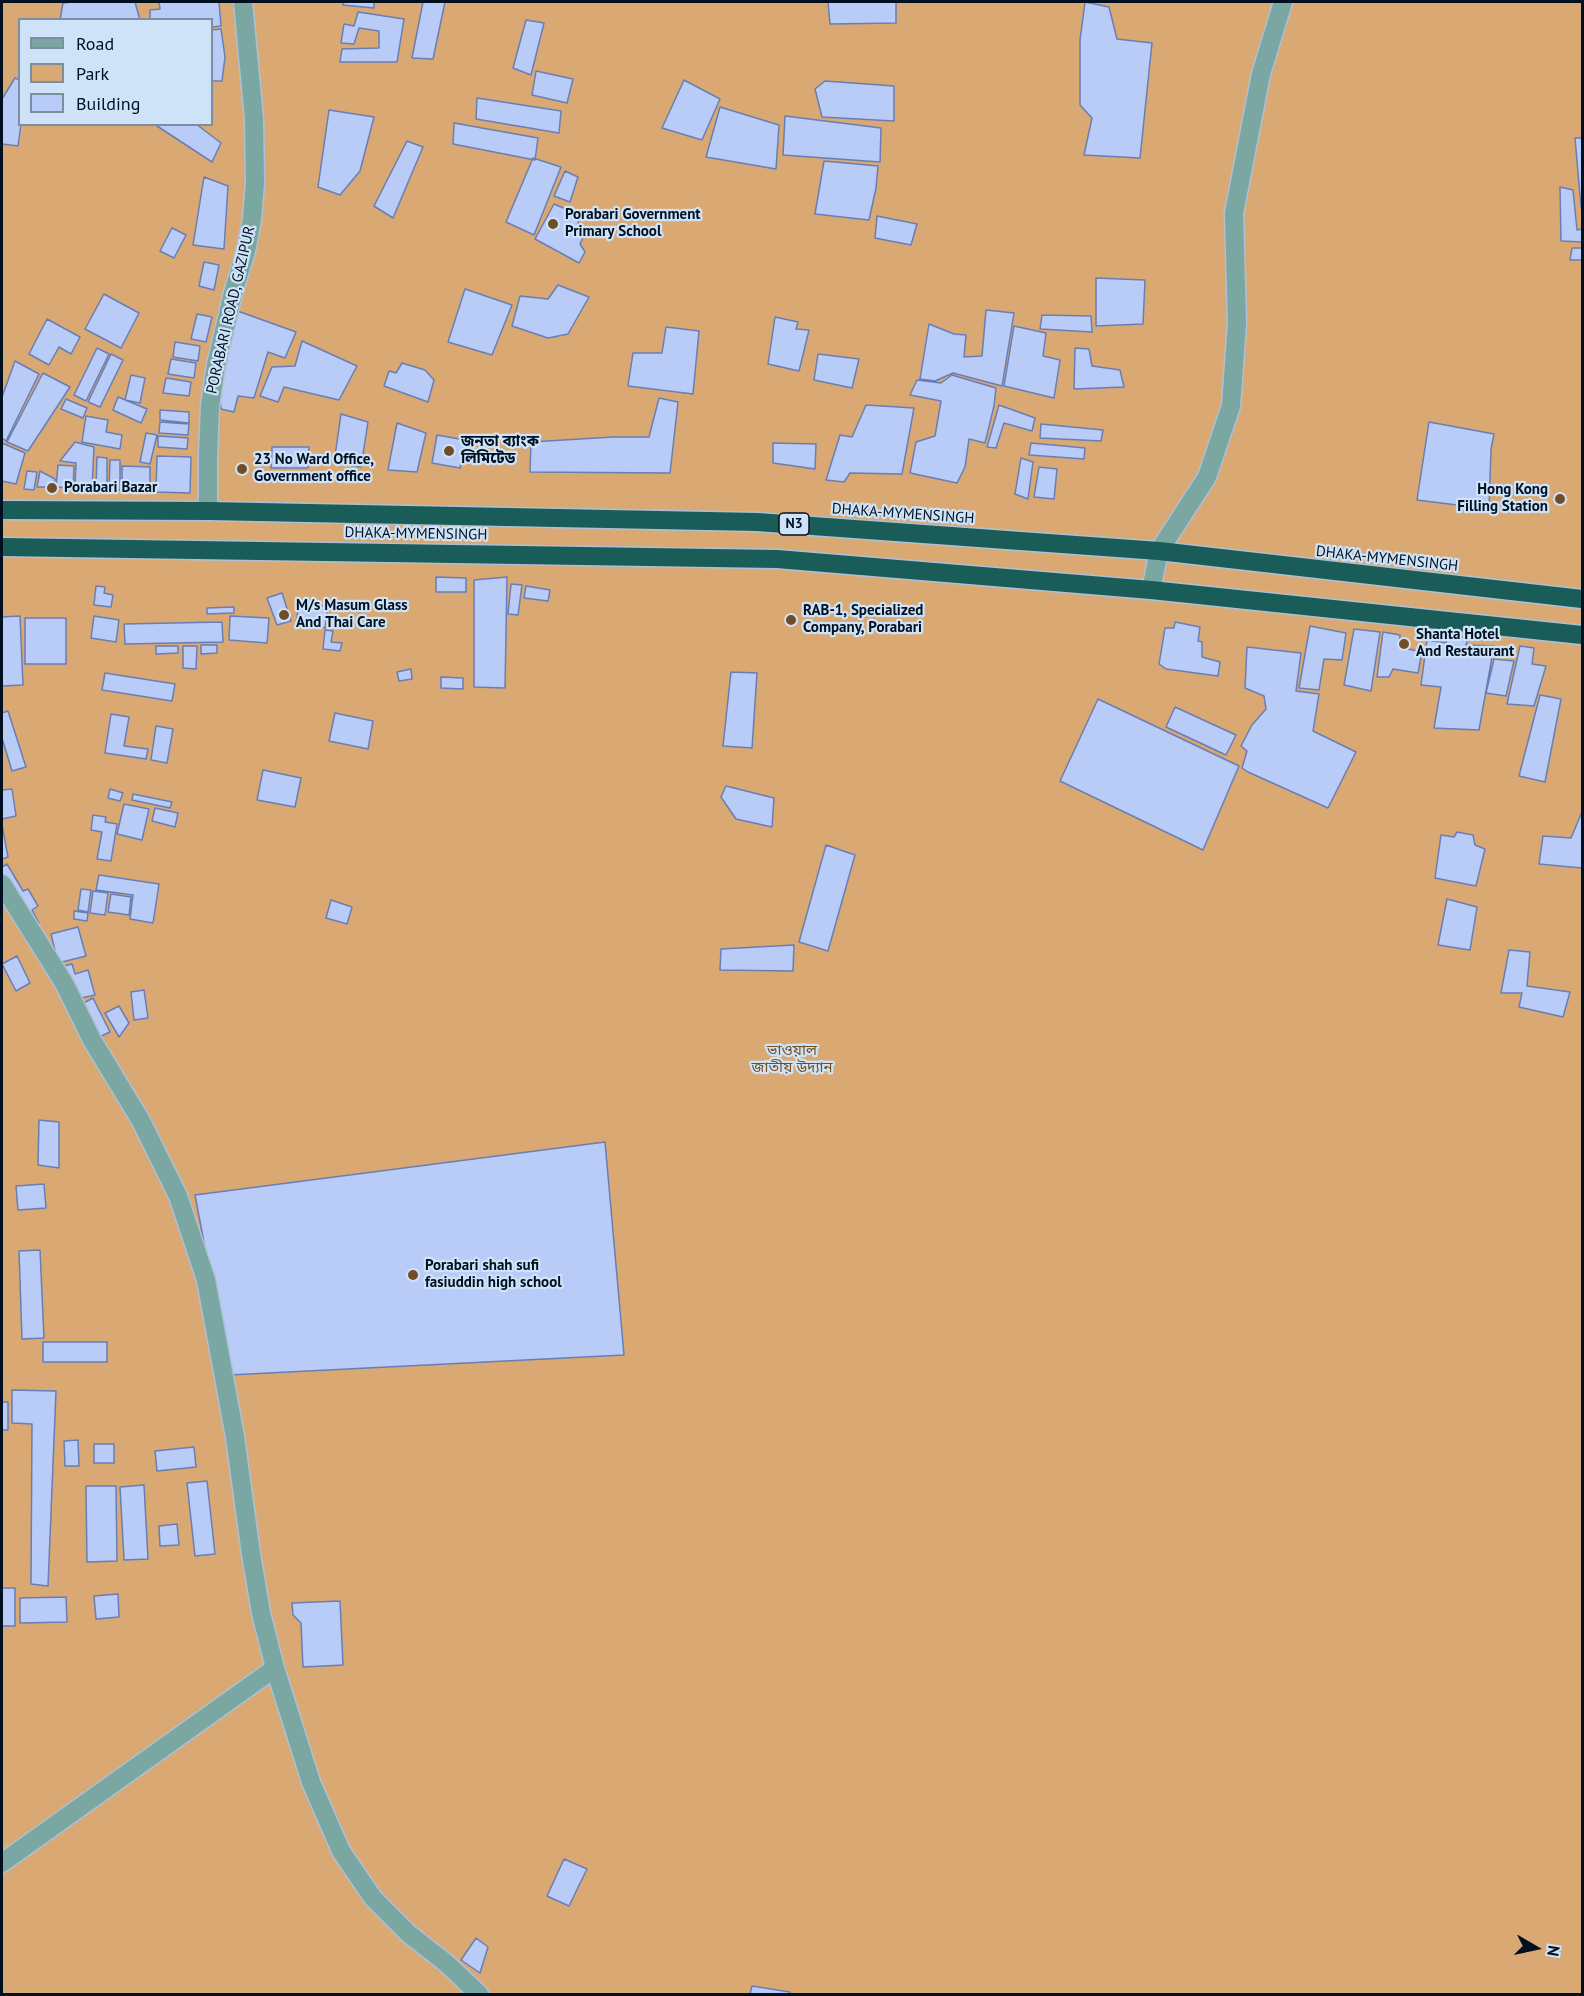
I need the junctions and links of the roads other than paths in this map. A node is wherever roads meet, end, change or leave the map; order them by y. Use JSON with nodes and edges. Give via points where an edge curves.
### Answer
{"nodes":[{"id":1,"x":243,"y":2,"type":"edge"},
{"id":2,"x":1283,"y":2,"type":"edge"},
{"id":3,"x":2,"y":510,"type":"edge"},
{"id":4,"x":208,"y":511,"type":"junction"},
{"id":5,"x":2,"y":547,"type":"edge"},
{"id":6,"x":1159,"y":551,"type":"junction"},
{"id":7,"x":1152,"y":590,"type":"junction"},
{"id":8,"x":1582,"y":599,"type":"edge"},
{"id":9,"x":1582,"y":635,"type":"edge"},
{"id":10,"x":2,"y":884,"type":"edge"},
{"id":11,"x":8,"y":908,"type":"edge"},
{"id":12,"x":275,"y":1668,"type":"junction"},
{"id":13,"x":2,"y":1863,"type":"edge"},
{"id":14,"x":479,"y":1995,"type":"edge"}],
"edges":[{"from":1,"to":4,"type":"street","name":"PORABARI ROAD, GAZIPUR","via":[[254,118],[254,192],[246,251],[213,385],[207,456]]},
{"from":2,"to":6,"type":"street","via":[[1261,74],[1234,213],[1237,323],[1231,406],[1207,477]]},
{"from":3,"to":4,"type":"highway","name":"DHAKA-MYMENSINGH","number":"N3"},
{"from":4,"to":6,"type":"highway","name":"DHAKA-MYMENSINGH","number":"N3","via":[[757,522]]},
{"from":5,"to":7,"type":"highway","name":"DHAKA-MYMENSINGH","via":[[777,559]]},
{"from":6,"to":7,"type":"street"},
{"from":6,"to":8,"type":"highway","name":"DHAKA-MYMENSINGH","number":"N3"},
{"from":7,"to":9,"type":"highway","name":"DHAKA-MYMENSINGH"},
{"from":10,"to":11,"type":"street"},
{"from":11,"to":12,"type":"street","via":[[64,983],[178,1196],[206,1280],[235,1437],[261,1613]]},
{"from":12,"to":13,"type":"street"},
{"from":12,"to":14,"type":"street","via":[[311,1782],[341,1851],[373,1898]]}]}
